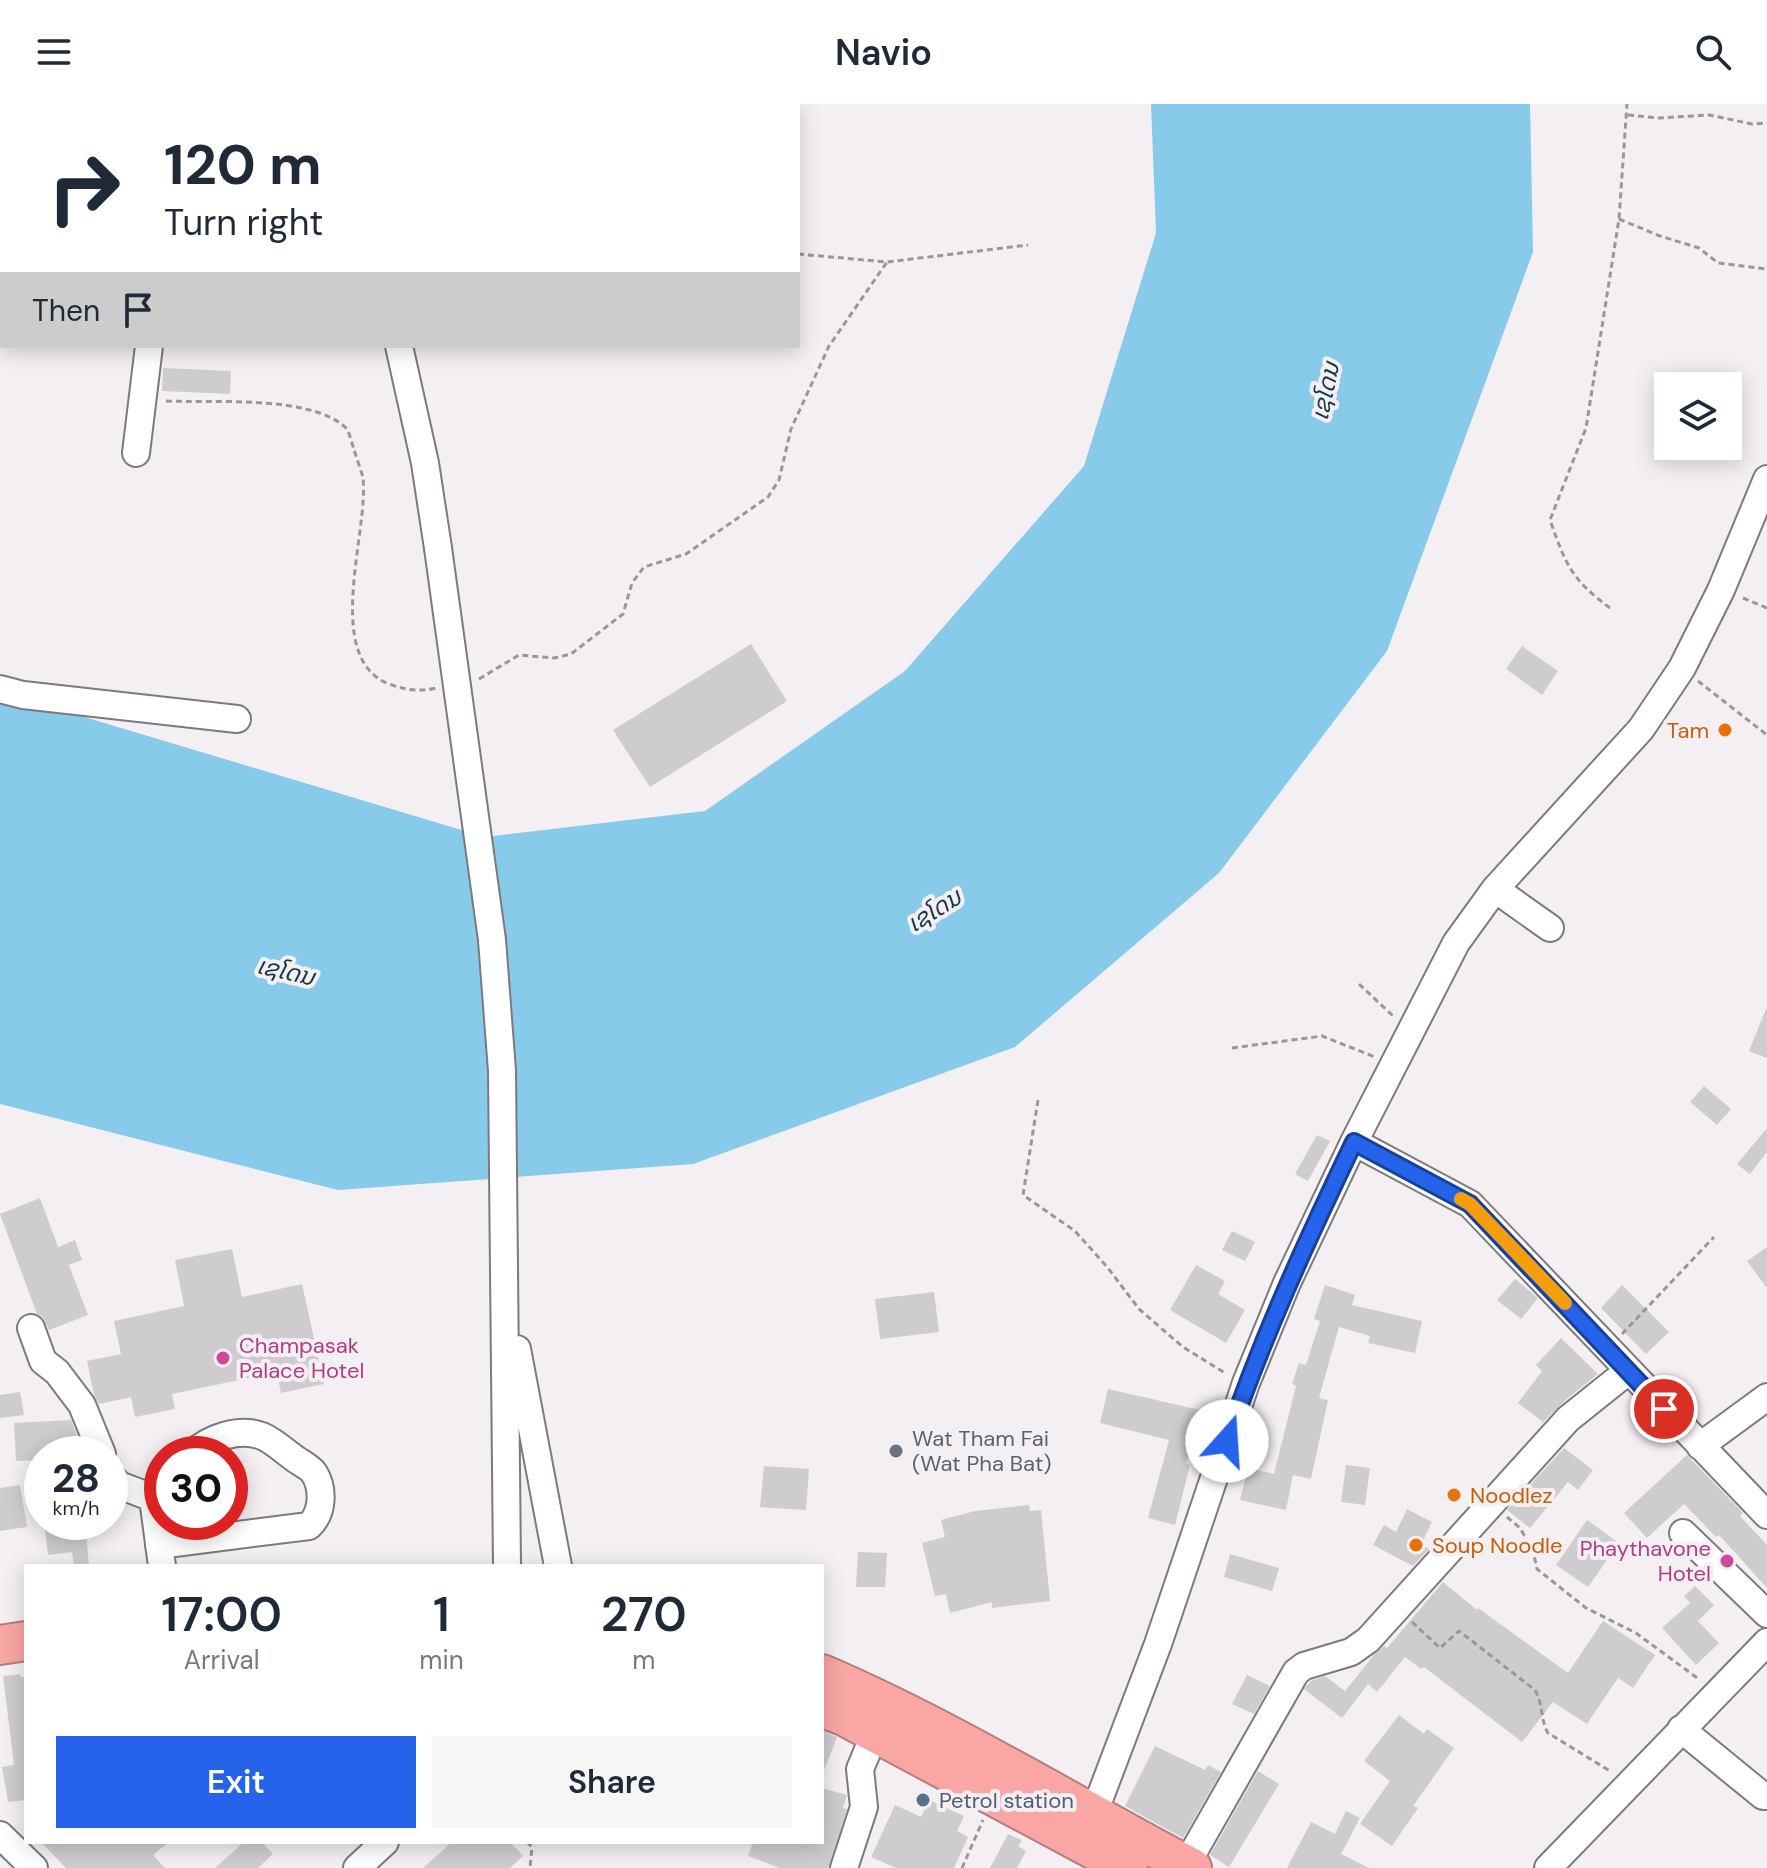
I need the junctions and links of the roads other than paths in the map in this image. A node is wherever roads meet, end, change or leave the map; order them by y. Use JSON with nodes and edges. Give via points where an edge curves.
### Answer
{"nodes":[{"id":1,"x":149,"y":348,"type":"edge"},
{"id":2,"x":399,"y":348,"type":"edge"},
{"id":3,"x":136,"y":453,"type":"dead end"},
{"id":4,"x":1767,"y":479,"type":"edge"},
{"id":5,"x":0,"y":689,"type":"edge"},
{"id":6,"x":237,"y":719,"type":"dead end"},
{"id":7,"x":1495,"y":889,"type":"junction"},
{"id":8,"x":1550,"y":928,"type":"dead end"},
{"id":9,"x":1354,"y":1142,"type":"junction"},
{"id":10,"x":503,"y":1270,"type":"junction"},
{"id":11,"x":31,"y":1328,"type":"dead end"},
{"id":12,"x":1628,"y":1371,"type":"junction"},
{"id":13,"x":1767,"y":1397,"type":"edge"},
{"id":14,"x":95,"y":1436,"type":"edge"},
{"id":15,"x":226,"y":1436,"type":"edge"},
{"id":16,"x":1700,"y":1446,"type":"junction"},
{"id":17,"x":1767,"y":1515,"type":"edge"},
{"id":18,"x":1683,"y":1533,"type":"dead end"},
{"id":19,"x":248,"y":1538,"type":"edge"},
{"id":20,"x":237,"y":1540,"type":"edge"},
{"id":21,"x":160,"y":1555,"type":"edge"},
{"id":22,"x":507,"y":1564,"type":"edge"},
{"id":23,"x":558,"y":1564,"type":"edge"},
{"id":24,"x":1767,"y":1614,"type":"edge"},
{"id":25,"x":24,"y":1615,"type":"edge"},
{"id":26,"x":0,"y":1619,"type":"edge"},
{"id":27,"x":24,"y":1641,"type":"edge"},
{"id":28,"x":1767,"y":1642,"type":"edge"},
{"id":29,"x":0,"y":1645,"type":"edge"},
{"id":30,"x":824,"y":1675,"type":"edge"},
{"id":31,"x":824,"y":1709,"type":"edge"},
{"id":32,"x":1681,"y":1729,"type":"junction"},
{"id":33,"x":875,"y":1733,"type":"junction"},
{"id":34,"x":1767,"y":1796,"type":"edge"},
{"id":35,"x":1085,"y":1827,"type":"junction"},
{"id":36,"x":0,"y":1835,"type":"edge"},
{"id":37,"x":383,"y":1844,"type":"edge"},
{"id":38,"x":1189,"y":1866,"type":"edge"},
{"id":39,"x":34,"y":1868,"type":"edge"},
{"id":40,"x":357,"y":1868,"type":"edge"},
{"id":41,"x":844,"y":1868,"type":"edge"},
{"id":42,"x":1128,"y":1868,"type":"edge"},
{"id":43,"x":1548,"y":1868,"type":"edge"}],
"edges":[{"from":1,"to":3,"type":"street"},
{"from":2,"to":10,"type":"street","bridge":true,"via":[[425,463],[492,940],[502,1071]]},
{"from":4,"to":7,"type":"street","via":[[1682,668],[1641,729]]},
{"from":5,"to":6,"type":"street"},
{"from":7,"to":8,"type":"street"},
{"from":7,"to":9,"type":"street","via":[[1456,943]]},
{"from":9,"to":12,"type":"street","via":[[1470,1204]]},
{"from":9,"to":35,"type":"street","via":[[1246,1383],[1158,1644]]},
{"from":10,"to":22,"type":"street"},
{"from":10,"to":23,"type":"street"},
{"from":11,"to":14,"type":"street","via":[[43,1361],[82,1405]]},
{"from":12,"to":16,"type":"street"},
{"from":12,"to":38,"type":"street","via":[[1568,1419],[1368,1640],[1351,1652],[1296,1672]]},
{"from":13,"to":16,"type":"street"},
{"from":15,"to":19,"type":"street","via":[[259,1435],[313,1473],[321,1498],[309,1526]]},
{"from":16,"to":17,"type":"street"},
{"from":18,"to":24,"type":"street"},
{"from":20,"to":21,"type":"street"},
{"from":25,"to":26,"type":"highway"},
{"from":27,"to":29,"type":"highway"},
{"from":28,"to":32,"type":"street"},
{"from":30,"to":35,"type":"highway","via":[[863,1692]]},
{"from":31,"to":33,"type":"highway"},
{"from":32,"to":34,"type":"street"},
{"from":32,"to":43,"type":"street"},
{"from":33,"to":35,"type":"highway","via":[[995,1795]]},
{"from":33,"to":41,"type":"street","via":[[860,1769],[864,1807]]},
{"from":35,"to":38,"type":"highway"},
{"from":35,"to":42,"type":"highway"},
{"from":36,"to":39,"type":"street"},
{"from":37,"to":40,"type":"street"}]}
